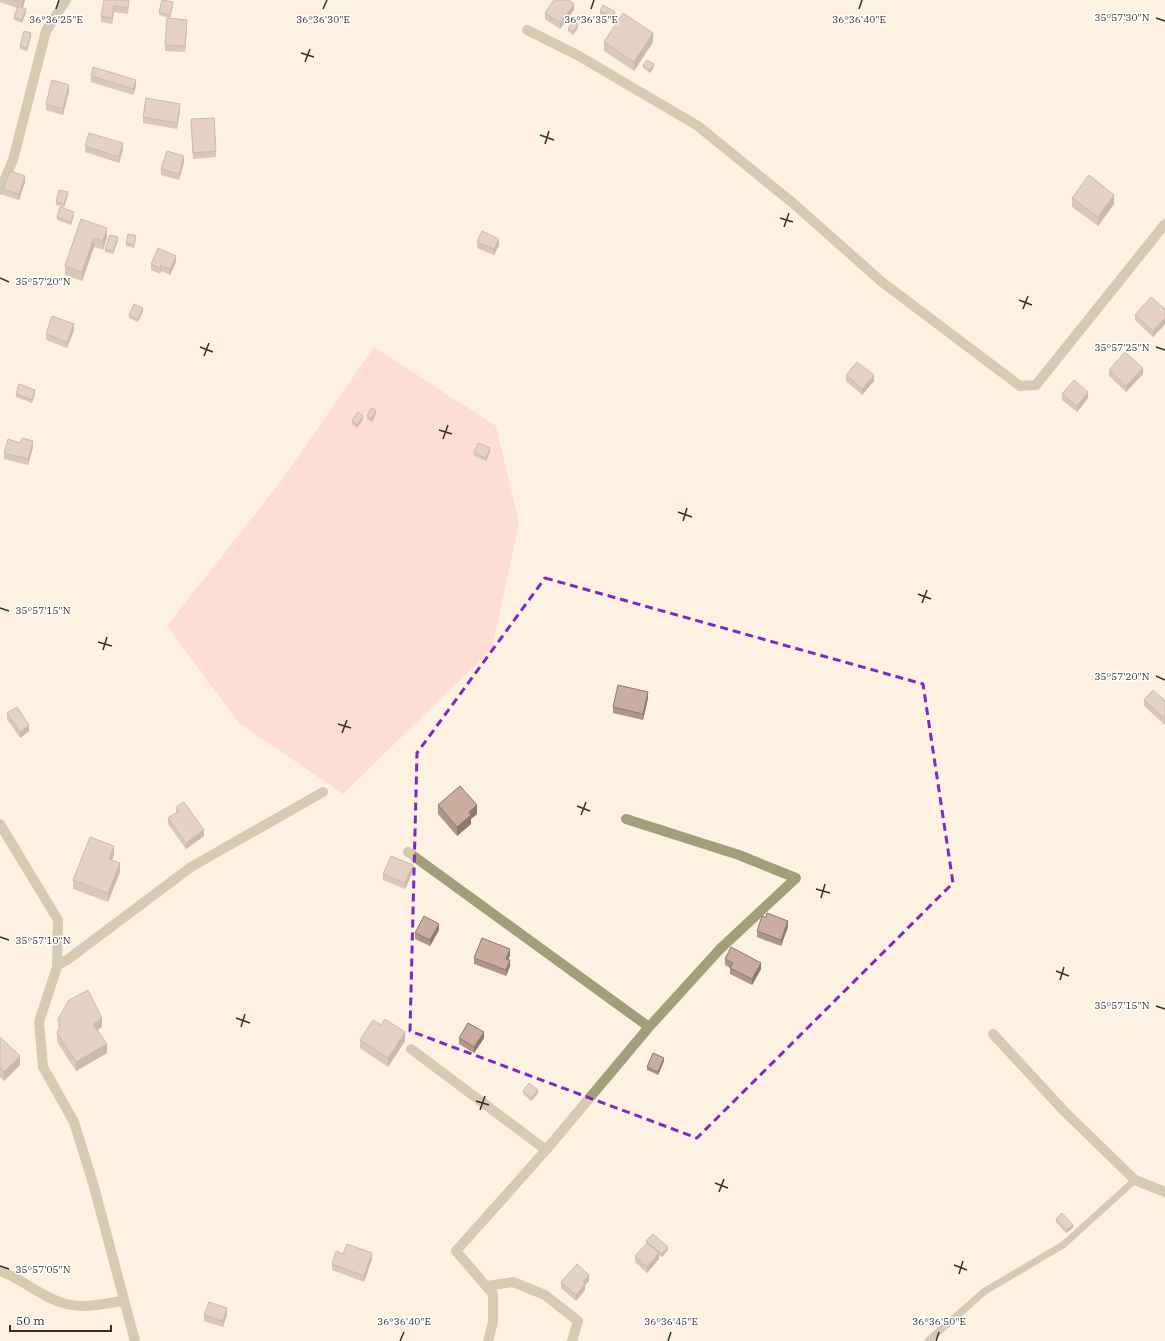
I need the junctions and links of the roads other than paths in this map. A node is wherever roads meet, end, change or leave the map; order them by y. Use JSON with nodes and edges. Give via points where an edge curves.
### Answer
{"nodes":[{"id":1,"x":66,"y":0,"type":"edge"},
{"id":2,"x":526,"y":30,"type":"dead end"},
{"id":3,"x":0,"y":190,"type":"edge"},
{"id":4,"x":1165,"y":224,"type":"edge"},
{"id":5,"x":323,"y":792,"type":"dead end"},
{"id":6,"x":626,"y":819,"type":"dead end"},
{"id":7,"x":0,"y":824,"type":"edge"},
{"id":8,"x":408,"y":852,"type":"dead end"},
{"id":9,"x":57,"y":965,"type":"junction"},
{"id":10,"x":649,"y":1027,"type":"junction"},
{"id":11,"x":993,"y":1034,"type":"dead end"},
{"id":12,"x":411,"y":1049,"type":"dead end"},
{"id":13,"x":546,"y":1150,"type":"junction"},
{"id":14,"x":1135,"y":1180,"type":"junction"},
{"id":15,"x":1165,"y":1192,"type":"edge"},
{"id":16,"x":0,"y":1271,"type":"edge"},
{"id":17,"x":487,"y":1286,"type":"junction"},
{"id":18,"x":124,"y":1301,"type":"junction"},
{"id":19,"x":135,"y":1341,"type":"edge"},
{"id":20,"x":488,"y":1341,"type":"edge"},
{"id":21,"x":572,"y":1341,"type":"edge"},
{"id":22,"x":928,"y":1341,"type":"edge"}],
"edges":[{"from":1,"to":3,"type":"street","via":[[46,31],[13,160]]},
{"from":2,"to":4,"type":"street","via":[[579,56],[698,126],[794,204],[882,282],[1020,386],[1036,385]]},
{"from":5,"to":9,"type":"street","via":[[191,867]]},
{"from":6,"to":10,"type":"street","via":[[739,854],[796,878],[720,949]]},
{"from":7,"to":9,"type":"street","via":[[58,920]]},
{"from":8,"to":10,"type":"street"},
{"from":9,"to":18,"type":"street","via":[[39,1022],[43,1067],[74,1122]]},
{"from":10,"to":13,"type":"street"},
{"from":11,"to":14,"type":"street","via":[[1064,1111]]},
{"from":12,"to":13,"type":"street"},
{"from":13,"to":17,"type":"street","via":[[456,1251]]},
{"from":14,"to":15,"type":"street"},
{"from":14,"to":22,"type":"lane","via":[[1063,1245],[985,1291]]},
{"from":16,"to":18,"type":"street","via":[[66,1304],[85,1306]]},
{"from":17,"to":20,"type":"street","via":[[493,1294],[493,1322]]},
{"from":17,"to":21,"type":"street","via":[[513,1282],[545,1295],[578,1321]]},
{"from":18,"to":19,"type":"street"}]}
